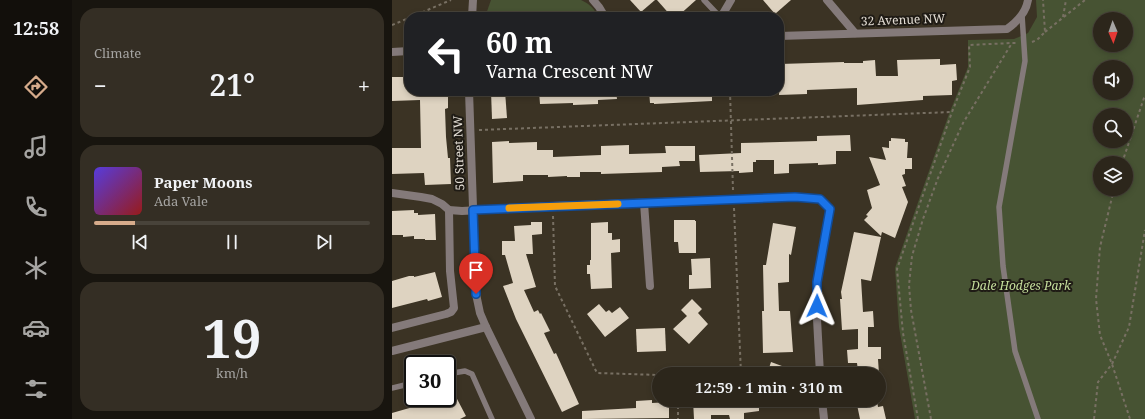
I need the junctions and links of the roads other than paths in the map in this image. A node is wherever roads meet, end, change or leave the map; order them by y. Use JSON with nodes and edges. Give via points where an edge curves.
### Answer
{"nodes":[{"id":1,"x":473,"y":0,"type":"edge"},
{"id":2,"x":593,"y":0,"type":"edge"},
{"id":3,"x":704,"y":0,"type":"edge"},
{"id":4,"x":731,"y":0,"type":"edge"},
{"id":5,"x":827,"y":0,"type":"edge"},
{"id":6,"x":1028,"y":0,"type":"edge"},
{"id":7,"x":472,"y":12,"type":"edge"},
{"id":8,"x":602,"y":12,"type":"edge"},
{"id":9,"x":715,"y":12,"type":"edge"},
{"id":10,"x":723,"y":12,"type":"edge"},
{"id":11,"x":1022,"y":15,"type":"junction"},
{"id":12,"x":855,"y":33,"type":"junction"},
{"id":13,"x":784,"y":36,"type":"edge"},
{"id":14,"x":404,"y":51,"type":"edge"},
{"id":15,"x":392,"y":52,"type":"edge"},
{"id":16,"x":469,"y":96,"type":"edge"},
{"id":17,"x":392,"y":193,"type":"edge"},
{"id":18,"x":644,"y":203,"type":"junction"},
{"id":19,"x":449,"y":210,"type":"junction"},
{"id":20,"x":473,"y":210,"type":"junction"},
{"id":21,"x":650,"y":286,"type":"dead end"},
{"id":22,"x":486,"y":327,"type":"junction"},
{"id":23,"x":392,"y":328,"type":"edge"},
{"id":24,"x":392,"y":351,"type":"edge"},
{"id":25,"x":820,"y":367,"type":"edge"},
{"id":26,"x":456,"y":372,"type":"edge"},
{"id":27,"x":404,"y":385,"type":"edge"},
{"id":28,"x":392,"y":388,"type":"edge"},
{"id":29,"x":823,"y":407,"type":"edge"},
{"id":30,"x":492,"y":419,"type":"edge"},
{"id":31,"x":531,"y":419,"type":"edge"},
{"id":32,"x":824,"y":419,"type":"edge"},
{"id":33,"x":1038,"y":419,"type":"edge"}],
"edges":[{"from":1,"to":7,"type":"street"},
{"from":2,"to":8,"type":"street"},
{"from":3,"to":9,"type":"lane"},
{"from":4,"to":10,"type":"street"},
{"from":5,"to":12,"type":"street"},
{"from":6,"to":11,"type":"street"},
{"from":11,"to":12,"type":"street","name":"32 Avenue NW","via":[[1007,29]]},
{"from":11,"to":33,"type":"lane","via":[[1025,62],[999,207],[1003,266],[1015,351]]},
{"from":12,"to":13,"type":"street","name":"32 Avenue NW"},
{"from":14,"to":15,"type":"street"},
{"from":16,"to":20,"type":"street","name":"50 Street NW"},
{"from":17,"to":19,"type":"street","via":[[421,196],[442,204]]},
{"from":18,"to":20,"type":"street"},
{"from":18,"to":21,"type":"street"},
{"from":18,"to":25,"type":"street","via":[[795,197],[820,199],[830,209],[817,282]]},
{"from":19,"to":20,"type":"street"},
{"from":19,"to":23,"type":"street","via":[[450,271],[454,308],[446,314]]},
{"from":20,"to":22,"type":"street","name":"50 Street NW","via":[[476,294]]},
{"from":22,"to":24,"type":"street"},
{"from":22,"to":31,"type":"street","name":"50 Street NW"},
{"from":26,"to":30,"type":"lane","via":[[465,371],[472,374]]},
{"from":27,"to":28,"type":"lane"},
{"from":29,"to":32,"type":"street"}]}
